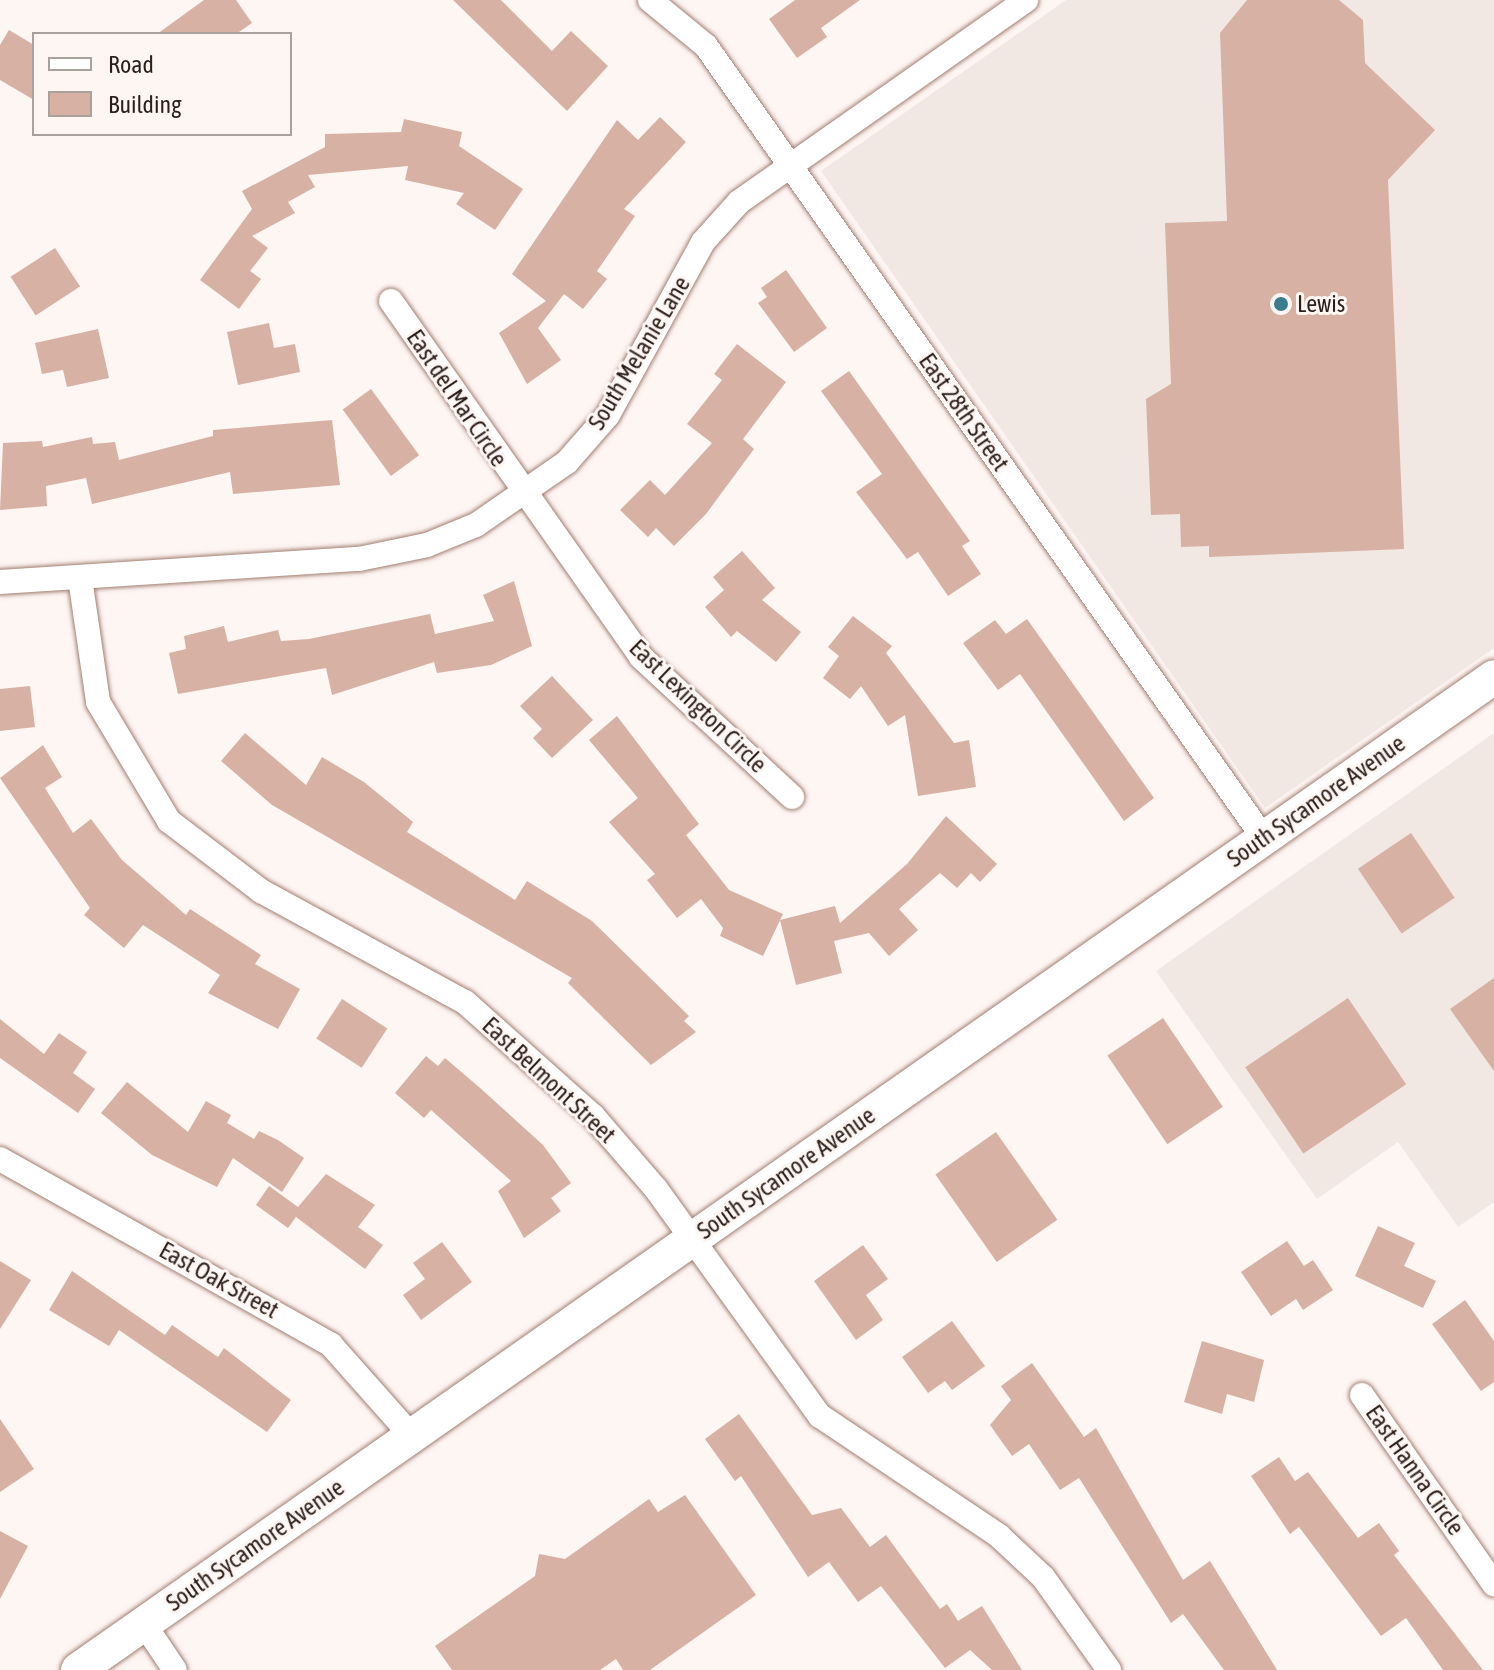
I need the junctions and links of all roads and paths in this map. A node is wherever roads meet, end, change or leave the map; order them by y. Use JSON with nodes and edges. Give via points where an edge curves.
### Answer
{"nodes":[{"id":1,"x":650,"y":0,"type":"edge"},
{"id":2,"x":1026,"y":0,"type":"edge"},
{"id":3,"x":789,"y":164,"type":"junction"},
{"id":4,"x":391,"y":301,"type":"dead end"},
{"id":5,"x":522,"y":496,"type":"junction"},
{"id":6,"x":80,"y":578,"type":"junction"},
{"id":7,"x":0,"y":582,"type":"edge"},
{"id":8,"x":1494,"y":677,"type":"edge"},
{"id":9,"x":792,"y":797,"type":"dead end"},
{"id":10,"x":1263,"y":837,"type":"junction"},
{"id":11,"x":0,"y":1159,"type":"edge"},
{"id":12,"x":692,"y":1239,"type":"junction"},
{"id":13,"x":1362,"y":1395,"type":"dead end"},
{"id":14,"x":411,"y":1435,"type":"junction"},
{"id":15,"x":1494,"y":1584,"type":"edge"},
{"id":16,"x":144,"y":1624,"type":"junction"},
{"id":17,"x":78,"y":1670,"type":"edge"},
{"id":18,"x":175,"y":1670,"type":"edge"},
{"id":19,"x":1109,"y":1670,"type":"edge"}],
"edges":[{"from":1,"to":3,"type":"street","name":"East 28th Street","via":[[706,46]]},
{"from":2,"to":3,"type":"street","name":"South Melanie Lane"},
{"from":3,"to":5,"type":"street","name":"South Melanie Lane","via":[[739,202],[703,242],[608,415],[567,462]]},
{"from":3,"to":10,"type":"street","name":"East 28th Street"},
{"from":4,"to":5,"type":"street","name":"East del Mar Circle"},
{"from":5,"to":6,"type":"street","name":"South Melanie Lane","via":[[427,545],[359,559]]},
{"from":5,"to":9,"type":"street","name":"East Lexington Circle","via":[[641,657]]},
{"from":6,"to":7,"type":"street","name":"South Melanie Lane"},
{"from":6,"to":12,"type":"street","name":"East Belmont Street","via":[[98,702],[169,821],[261,891],[465,1002],[593,1116]]},
{"from":8,"to":10,"type":"main road","name":"South Sycamore Avenue"},
{"from":10,"to":12,"type":"main road","name":"South Sycamore Avenue"},
{"from":11,"to":14,"type":"street","name":"East Oak Street","via":[[331,1345]]},
{"from":12,"to":14,"type":"main road","name":"South Sycamore Avenue"},
{"from":12,"to":19,"type":"street","name":"East Belmont Street","via":[[820,1416],[999,1536],[1043,1577]]},
{"from":13,"to":15,"type":"street","name":"East Hanna Circle"},
{"from":14,"to":16,"type":"main road","name":"South Sycamore Avenue"},
{"from":16,"to":17,"type":"main road","name":"South Sycamore Avenue"},
{"from":16,"to":18,"type":"street"}]}
